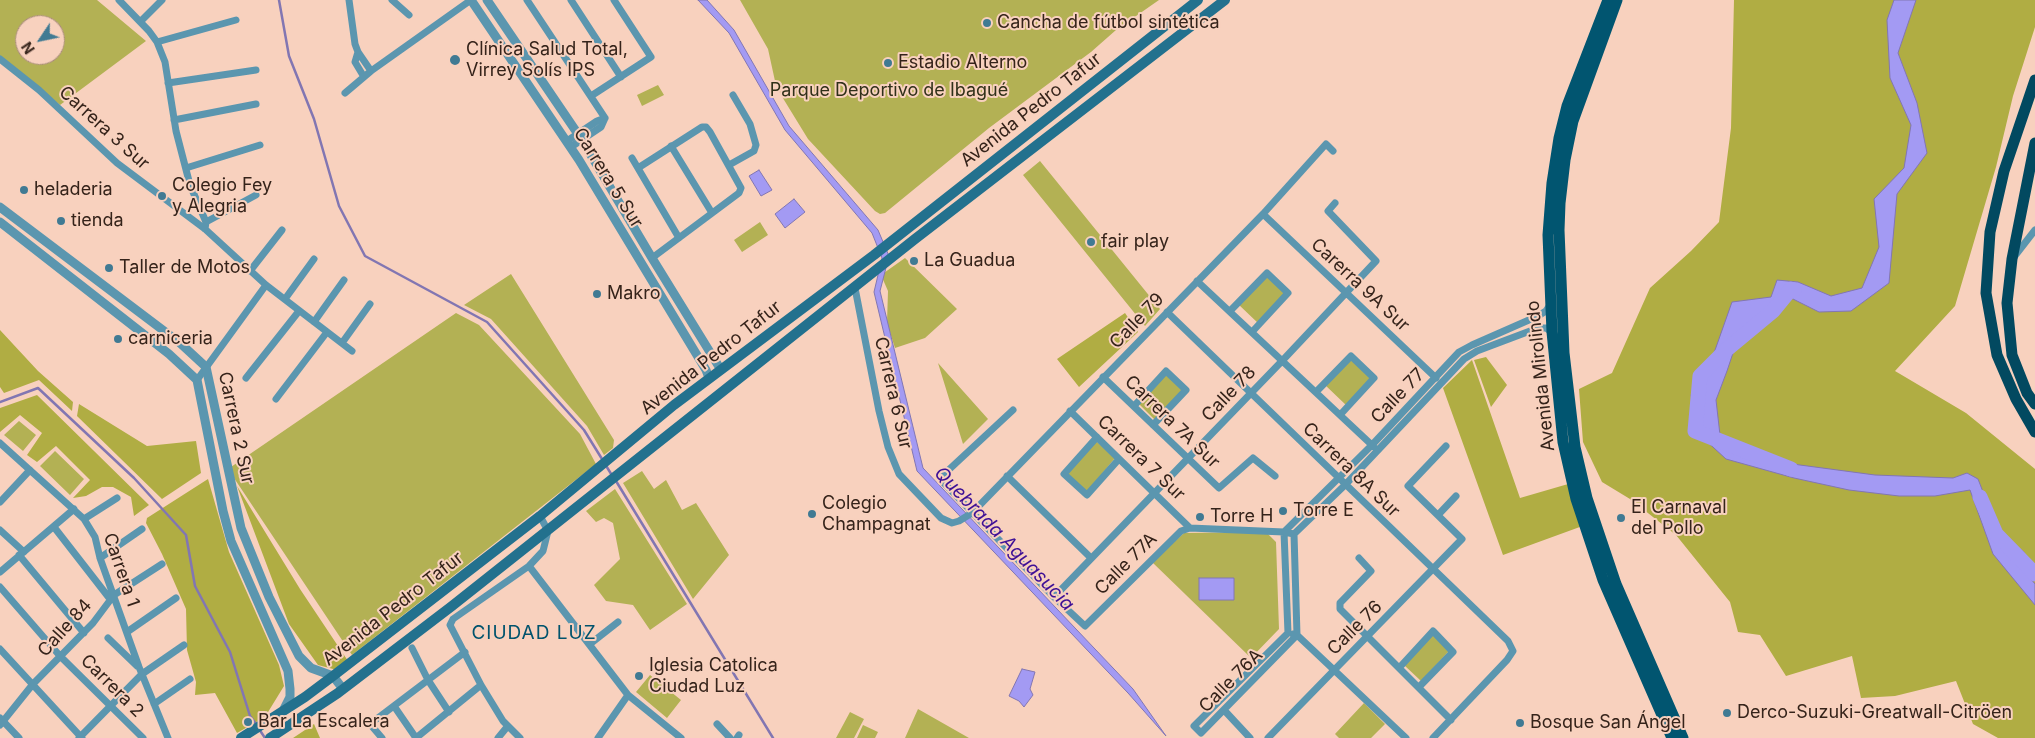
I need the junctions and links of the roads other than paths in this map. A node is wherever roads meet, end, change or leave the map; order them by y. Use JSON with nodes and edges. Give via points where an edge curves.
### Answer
{"nodes":[{"id":1,"x":119,"y":0,"type":"edge"},
{"id":2,"x":162,"y":0,"type":"edge"},
{"id":3,"x":349,"y":0,"type":"edge"},
{"id":4,"x":392,"y":0,"type":"edge"},
{"id":5,"x":471,"y":0,"type":"edge"},
{"id":6,"x":487,"y":0,"type":"edge"},
{"id":7,"x":527,"y":0,"type":"edge"},
{"id":8,"x":571,"y":0,"type":"edge"},
{"id":9,"x":614,"y":0,"type":"edge"},
{"id":10,"x":1198,"y":0,"type":"edge"},
{"id":11,"x":1225,"y":0,"type":"edge"},
{"id":12,"x":1608,"y":0,"type":"edge"},
{"id":13,"x":1617,"y":0,"type":"edge"},
{"id":14,"x":409,"y":15,"type":"dead end"},
{"id":15,"x":236,"y":20,"type":"dead end"},
{"id":16,"x":141,"y":21,"type":"junction"},
{"id":17,"x":157,"y":42,"type":"junction"},
{"id":18,"x":358,"y":52,"type":"junction"},
{"id":19,"x":0,"y":59,"type":"edge"},
{"id":20,"x":256,"y":70,"type":"dead end"},
{"id":21,"x":371,"y":71,"type":"junction"},
{"id":22,"x":621,"y":76,"type":"junction"},
{"id":23,"x":364,"y":77,"type":"junction"},
{"id":24,"x":2035,"y":80,"type":"edge"},
{"id":25,"x":168,"y":83,"type":"junction"},
{"id":26,"x":345,"y":93,"type":"dead end"},
{"id":27,"x":733,"y":95,"type":"dead end"},
{"id":28,"x":591,"y":96,"type":"junction"},
{"id":29,"x":256,"y":104,"type":"dead end"},
{"id":30,"x":174,"y":120,"type":"junction"},
{"id":31,"x":580,"y":136,"type":"junction"},
{"id":32,"x":2035,"y":143,"type":"edge"},
{"id":33,"x":569,"y":144,"type":"junction"},
{"id":34,"x":260,"y":145,"type":"dead end"},
{"id":35,"x":671,"y":146,"type":"junction"},
{"id":36,"x":1333,"y":152,"type":"dead end"},
{"id":37,"x":632,"y":158,"type":"dead end"},
{"id":38,"x":730,"y":165,"type":"junction"},
{"id":39,"x":186,"y":168,"type":"junction"},
{"id":40,"x":638,"y":168,"type":"junction"},
{"id":41,"x":256,"y":195,"type":"dead end"},
{"id":42,"x":1336,"y":203,"type":"dead end"},
{"id":43,"x":0,"y":207,"type":"edge"},
{"id":44,"x":712,"y":213,"type":"junction"},
{"id":45,"x":1263,"y":214,"type":"junction"},
{"id":46,"x":0,"y":222,"type":"edge"},
{"id":47,"x":206,"y":226,"type":"junction"},
{"id":48,"x":282,"y":230,"type":"dead end"},
{"id":49,"x":2035,"y":230,"type":"edge"},
{"id":50,"x":39,"y":237,"type":"junction"},
{"id":51,"x":679,"y":238,"type":"junction"},
{"id":52,"x":32,"y":247,"type":"junction"},
{"id":53,"x":652,"y":258,"type":"junction"},
{"id":54,"x":314,"y":259,"type":"dead end"},
{"id":55,"x":2012,"y":259,"type":"junction"},
{"id":56,"x":250,"y":271,"type":"junction"},
{"id":57,"x":344,"y":280,"type":"dead end"},
{"id":58,"x":1197,"y":281,"type":"junction"},
{"id":59,"x":266,"y":285,"type":"junction"},
{"id":60,"x":855,"y":288,"type":"junction"},
{"id":61,"x":1346,"y":294,"type":"junction"},
{"id":62,"x":285,"y":299,"type":"junction"},
{"id":63,"x":370,"y":304,"type":"dead end"},
{"id":64,"x":1550,"y":305,"type":"junction"},
{"id":65,"x":299,"y":311,"type":"junction"},
{"id":66,"x":1230,"y":311,"type":"junction"},
{"id":67,"x":1167,"y":312,"type":"junction"},
{"id":68,"x":314,"y":322,"type":"junction"},
{"id":69,"x":327,"y":332,"type":"junction"},
{"id":70,"x":1252,"y":332,"type":"junction"},
{"id":71,"x":1552,"y":332,"type":"junction"},
{"id":72,"x":342,"y":343,"type":"junction"},
{"id":73,"x":352,"y":351,"type":"dead end"},
{"id":74,"x":1282,"y":361,"type":"junction"},
{"id":75,"x":206,"y":366,"type":"junction"},
{"id":76,"x":721,"y":370,"type":"junction"},
{"id":77,"x":1444,"y":375,"type":"junction"},
{"id":78,"x":246,"y":378,"type":"dead end"},
{"id":79,"x":709,"y":378,"type":"junction"},
{"id":80,"x":1103,"y":378,"type":"junction"},
{"id":81,"x":1436,"y":378,"type":"junction"},
{"id":82,"x":197,"y":380,"type":"junction"},
{"id":83,"x":1316,"y":392,"type":"junction"},
{"id":84,"x":1251,"y":393,"type":"junction"},
{"id":85,"x":276,"y":399,"type":"dead end"},
{"id":86,"x":2035,"y":404,"type":"edge"},
{"id":87,"x":1134,"y":406,"type":"junction"},
{"id":88,"x":1013,"y":410,"type":"dead end"},
{"id":89,"x":1070,"y":411,"type":"junction"},
{"id":90,"x":1340,"y":415,"type":"junction"},
{"id":91,"x":1153,"y":425,"type":"junction"},
{"id":92,"x":2035,"y":432,"type":"edge"},
{"id":93,"x":1097,"y":437,"type":"junction"},
{"id":94,"x":0,"y":443,"type":"edge"},
{"id":95,"x":1446,"y":446,"type":"dead end"},
{"id":96,"x":1375,"y":448,"type":"junction"},
{"id":97,"x":1119,"y":458,"type":"junction"},
{"id":98,"x":1188,"y":458,"type":"junction"},
{"id":99,"x":30,"y":470,"type":"junction"},
{"id":100,"x":1007,"y":476,"type":"junction"},
{"id":101,"x":1275,"y":476,"type":"dead end"},
{"id":102,"x":1339,"y":479,"type":"junction"},
{"id":103,"x":1345,"y":485,"type":"junction"},
{"id":104,"x":1155,"y":492,"type":"junction"},
{"id":105,"x":1456,"y":496,"type":"dead end"},
{"id":106,"x":117,"y":498,"type":"dead end"},
{"id":107,"x":0,"y":502,"type":"edge"},
{"id":108,"x":74,"y":509,"type":"junction"},
{"id":109,"x":970,"y":514,"type":"junction"},
{"id":110,"x":1438,"y":515,"type":"junction"},
{"id":111,"x":540,"y":516,"type":"junction"},
{"id":112,"x":84,"y":519,"type":"junction"},
{"id":113,"x":54,"y":527,"type":"junction"},
{"id":114,"x":1190,"y":528,"type":"junction"},
{"id":115,"x":142,"y":529,"type":"dead end"},
{"id":116,"x":0,"y":530,"type":"edge"},
{"id":117,"x":548,"y":531,"type":"junction"},
{"id":118,"x":1284,"y":532,"type":"junction"},
{"id":119,"x":1294,"y":534,"type":"junction"},
{"id":120,"x":1462,"y":539,"type":"joint"},
{"id":121,"x":22,"y":554,"type":"junction"},
{"id":122,"x":100,"y":558,"type":"junction"},
{"id":123,"x":1091,"y":558,"type":"junction"},
{"id":124,"x":1359,"y":558,"type":"dead end"},
{"id":125,"x":162,"y":564,"type":"dead end"},
{"id":126,"x":529,"y":566,"type":"junction"},
{"id":127,"x":1433,"y":570,"type":"junction"},
{"id":128,"x":0,"y":572,"type":"edge"},
{"id":129,"x":0,"y":587,"type":"edge"},
{"id":130,"x":112,"y":597,"type":"junction"},
{"id":131,"x":1054,"y":597,"type":"junction"},
{"id":132,"x":176,"y":598,"type":"dead end"},
{"id":133,"x":618,"y":622,"type":"dead end"},
{"id":134,"x":127,"y":632,"type":"junction"},
{"id":135,"x":84,"y":633,"type":"junction"},
{"id":136,"x":1288,"y":633,"type":"junction"},
{"id":137,"x":1297,"y":635,"type":"junction"},
{"id":138,"x":1368,"y":637,"type":"junction"},
{"id":139,"x":108,"y":638,"type":"dead end"},
{"id":140,"x":590,"y":644,"type":"junction"},
{"id":141,"x":184,"y":645,"type":"dead end"},
{"id":142,"x":412,"y":648,"type":"dead end"},
{"id":143,"x":0,"y":649,"type":"edge"},
{"id":144,"x":465,"y":652,"type":"junction"},
{"id":145,"x":60,"y":656,"type":"junction"},
{"id":146,"x":1399,"y":668,"type":"junction"},
{"id":147,"x":140,"y":670,"type":"junction"},
{"id":148,"x":1335,"y":670,"type":"junction"},
{"id":149,"x":333,"y":676,"type":"junction"},
{"id":150,"x":190,"y":679,"type":"dead end"},
{"id":151,"x":428,"y":680,"type":"junction"},
{"id":152,"x":33,"y":684,"type":"junction"},
{"id":153,"x":481,"y":685,"type":"junction"},
{"id":154,"x":1419,"y":687,"type":"junction"},
{"id":155,"x":343,"y":689,"type":"junction"},
{"id":156,"x":1230,"y":692,"type":"junction"},
{"id":157,"x":628,"y":695,"type":"junction"},
{"id":158,"x":1236,"y":698,"type":"junction"},
{"id":159,"x":154,"y":704,"type":"junction"},
{"id":160,"x":394,"y":706,"type":"junction"},
{"id":161,"x":111,"y":707,"type":"junction"},
{"id":162,"x":284,"y":709,"type":"junction"},
{"id":163,"x":1224,"y":710,"type":"junction"},
{"id":164,"x":449,"y":712,"type":"junction"},
{"id":165,"x":1451,"y":720,"type":"junction"},
{"id":166,"x":1,"y":722,"type":"edge"},
{"id":167,"x":717,"y":724,"type":"dead end"},
{"id":168,"x":507,"y":727,"type":"junction"},
{"id":169,"x":244,"y":736,"type":"edge"},
{"id":170,"x":273,"y":736,"type":"edge"},
{"id":171,"x":19,"y":738,"type":"edge"},
{"id":172,"x":81,"y":738,"type":"edge"},
{"id":173,"x":143,"y":738,"type":"edge"},
{"id":174,"x":168,"y":738,"type":"edge"},
{"id":175,"x":382,"y":738,"type":"edge"},
{"id":176,"x":416,"y":738,"type":"edge"},
{"id":177,"x":498,"y":738,"type":"edge"},
{"id":178,"x":520,"y":738,"type":"edge"},
{"id":179,"x":598,"y":738,"type":"edge"},
{"id":180,"x":681,"y":738,"type":"edge"},
{"id":181,"x":730,"y":738,"type":"edge"},
{"id":182,"x":1250,"y":738,"type":"edge"},
{"id":183,"x":1269,"y":738,"type":"edge"},
{"id":184,"x":1406,"y":738,"type":"edge"},
{"id":185,"x":1433,"y":738,"type":"edge"},
{"id":186,"x":1672,"y":738,"type":"edge"},
{"id":187,"x":1683,"y":738,"type":"edge"}],
"edges":[{"from":1,"to":16,"type":"street"},
{"from":2,"to":16,"type":"street"},
{"from":3,"to":18,"type":"street"},
{"from":4,"to":14,"type":"street"},
{"from":5,"to":21,"type":"street"},
{"from":5,"to":33,"type":"street","name":"Carrera 5 Sur"},
{"from":6,"to":31,"type":"street","name":"Carrera 5 Sur"},
{"from":7,"to":28,"type":"street"},
{"from":8,"to":22,"type":"street"},
{"from":9,"to":22,"type":"street","via":[[651,56]]},
{"from":10,"to":76,"type":"main road","name":"Avenida Pedro Tafur"},
{"from":11,"to":60,"type":"main road","name":"Avenida Pedro Tafur"},
{"from":12,"to":64,"type":"main road","name":"Avenida Mirolindo","via":[[1567,106],[1559,138],[1548,234]]},
{"from":13,"to":187,"type":"main road","name":"Avenida Mirolindo","via":[[1573,121],[1565,160],[1559,230],[1564,354],[1575,447],[1587,498],[1616,584]]},
{"from":15,"to":17,"type":"street"},
{"from":16,"to":17,"type":"street"},
{"from":17,"to":25,"type":"street","via":[[165,62]]},
{"from":18,"to":21,"type":"street"},
{"from":18,"to":23,"type":"street","via":[[355,62]]},
{"from":19,"to":47,"type":"street","name":"Carrera 3 Sur","via":[[39,90],[117,163]]},
{"from":20,"to":25,"type":"street"},
{"from":21,"to":23,"type":"street"},
{"from":22,"to":28,"type":"street"},
{"from":23,"to":26,"type":"street"},
{"from":24,"to":92,"type":"highway","via":[[2004,171],[1990,232],[1986,293],[1997,356]]},
{"from":25,"to":30,"type":"street"},
{"from":27,"to":38,"type":"street","via":[[750,124],[756,145],[754,151]]},
{"from":28,"to":31,"type":"street","via":[[605,118],[601,127]]},
{"from":29,"to":30,"type":"street"},
{"from":30,"to":39,"type":"street"},
{"from":31,"to":33,"type":"street"},
{"from":31,"to":53,"type":"street","name":"Carrera 5 Sur"},
{"from":32,"to":55,"type":"highway"},
{"from":33,"to":79,"type":"street","name":"Carrera 5 Sur"},
{"from":34,"to":39,"type":"street"},
{"from":35,"to":38,"type":"street","via":[[696,128],[706,127]]},
{"from":35,"to":40,"type":"street"},
{"from":35,"to":44,"type":"street"},
{"from":36,"to":45,"type":"street","name":"Calle 79","via":[[1326,144]]},
{"from":37,"to":40,"type":"street"},
{"from":38,"to":44,"type":"street","via":[[741,188]]},
{"from":39,"to":47,"type":"street"},
{"from":40,"to":51,"type":"street"},
{"from":41,"to":47,"type":"street"},
{"from":42,"to":61,"type":"street","name":"Calle 78","via":[[1328,211],[1376,261]]},
{"from":43,"to":50,"type":"street","name":"Carrera 2 Sur"},
{"from":44,"to":51,"type":"street"},
{"from":45,"to":58,"type":"street","name":"Calle 79"},
{"from":45,"to":61,"type":"street","name":"Carerra 9A Sur"},
{"from":46,"to":52,"type":"street","name":"Carrera 2 Sur"},
{"from":47,"to":56,"type":"street","name":"Carrera 3 Sur"},
{"from":48,"to":56,"type":"street"},
{"from":49,"to":55,"type":"street"},
{"from":50,"to":52,"type":"street"},
{"from":50,"to":75,"type":"street","name":"Carrera 2 Sur"},
{"from":51,"to":53,"type":"street"},
{"from":52,"to":82,"type":"street","name":"Carrera 2 Sur","via":[[169,354]]},
{"from":53,"to":76,"type":"street","name":"Carrera 5 Sur"},
{"from":54,"to":62,"type":"street"},
{"from":55,"to":86,"type":"highway","via":[[2007,303],[2012,355]]},
{"from":56,"to":59,"type":"street","name":"Carrera 3 Sur"},
{"from":57,"to":68,"type":"street"},
{"from":58,"to":66,"type":"street","name":"Carrera 8A Sur"},
{"from":58,"to":67,"type":"street","name":"Calle 79"},
{"from":59,"to":62,"type":"street","name":"Carrera 3 Sur"},
{"from":59,"to":75,"type":"street"},
{"from":60,"to":109,"type":"street","name":"Carrera 6 Sur","via":[[879,411],[899,474],[941,518],[952,523]]},
{"from":60,"to":117,"type":"main road","name":"Avenida Pedro Tafur"},
{"from":61,"to":74,"type":"street","name":"Calle 78"},
{"from":61,"to":81,"type":"street","name":"Carerra 9A Sur"},
{"from":62,"to":65,"type":"street","name":"Carrera 3 Sur"},
{"from":63,"to":72,"type":"street"},
{"from":64,"to":71,"type":"main road","name":"Avenida Mirolindo"},
{"from":64,"to":77,"type":"street","name":"Calle 77","via":[[1538,316],[1459,352]]},
{"from":65,"to":68,"type":"street","name":"Carrera 3 Sur"},
{"from":65,"to":78,"type":"street"},
{"from":66,"to":70,"type":"street","name":"Carrera 8A Sur"},
{"from":66,"to":70,"type":"street","via":[[1267,273],[1288,294]]},
{"from":67,"to":80,"type":"street","name":"Calle 79"},
{"from":67,"to":84,"type":"street","name":"Carrera 8A Sur"},
{"from":68,"to":69,"type":"street","name":"Carrera 3 Sur"},
{"from":69,"to":72,"type":"street","name":"Carrera 3 Sur"},
{"from":69,"to":85,"type":"street"},
{"from":70,"to":74,"type":"street","name":"Carrera 8A Sur"},
{"from":71,"to":77,"type":"street","name":"Calle 77","via":[[1538,328],[1477,351]]},
{"from":71,"to":186,"type":"main road","name":"Avenida Mirolindo","via":[[1563,442],[1576,499],[1603,580]]},
{"from":72,"to":73,"type":"street","name":"Carrera 3 Sur"},
{"from":74,"to":83,"type":"street","name":"Carrera 8A Sur"},
{"from":74,"to":84,"type":"street","name":"Calle 78"},
{"from":75,"to":82,"type":"street"},
{"from":75,"to":149,"type":"street","name":"Carrera 2 Sur","via":[[241,528],[269,597],[298,656],[311,668]]},
{"from":76,"to":79,"type":"main road","name":"Avenida Pedro Tafur"},
{"from":77,"to":81,"type":"street","name":"Calle 77"},
{"from":77,"to":96,"type":"street","name":"Calle 77"},
{"from":79,"to":111,"type":"main road","name":"Avenida Pedro Tafur"},
{"from":80,"to":87,"type":"street","name":"Carrera 7A Sur"},
{"from":80,"to":89,"type":"street","name":"Calle 79"},
{"from":81,"to":96,"type":"street","name":"Calle 77"},
{"from":82,"to":162,"type":"street","name":"Carrera 2 Sur","via":[[231,541],[288,671],[290,697]]},
{"from":83,"to":90,"type":"street","name":"Carrera 8A Sur"},
{"from":83,"to":90,"type":"street","via":[[1351,356],[1374,378]]},
{"from":84,"to":98,"type":"street","name":"Calle 78"},
{"from":84,"to":102,"type":"street","name":"Carrera 8A Sur"},
{"from":87,"to":91,"type":"street","name":"Carrera 7A Sur"},
{"from":87,"to":91,"type":"street","via":[[1166,371],[1186,390]]},
{"from":88,"to":109,"type":"street","via":[[941,477]]},
{"from":89,"to":93,"type":"street","name":"Carrera 7 Sur"},
{"from":89,"to":100,"type":"street","name":"Calle 79"},
{"from":90,"to":96,"type":"street","name":"Carrera 8A Sur"},
{"from":91,"to":98,"type":"street","name":"Carrera 7A Sur"},
{"from":93,"to":97,"type":"street","name":"Carrera 7 Sur"},
{"from":93,"to":97,"type":"street","via":[[1064,474],[1087,495]]},
{"from":94,"to":99,"type":"street","name":"Carrera 1"},
{"from":95,"to":110,"type":"street","name":"Carrera 8A Sur","via":[[1408,486]]},
{"from":96,"to":102,"type":"street","name":"Calle 77"},
{"from":96,"to":103,"type":"street","name":"Calle 77"},
{"from":97,"to":104,"type":"street","name":"Carrera 7 Sur"},
{"from":98,"to":101,"type":"street","name":"Carrera 7A Sur","via":[[1219,488],[1253,458]]},
{"from":98,"to":104,"type":"street","name":"Calle 78"},
{"from":99,"to":107,"type":"street"},
{"from":99,"to":108,"type":"street","name":"Carrera 1"},
{"from":100,"to":109,"type":"street","name":"Calle 79"},
{"from":100,"to":123,"type":"street"},
{"from":102,"to":103,"type":"street","name":"Carrera 8A Sur"},
{"from":102,"to":118,"type":"street","name":"Calle 77"},
{"from":103,"to":119,"type":"street","name":"Calle 77"},
{"from":103,"to":127,"type":"street","name":"Carrera 8A Sur"},
{"from":104,"to":114,"type":"street","name":"Carrera 7 Sur"},
{"from":104,"to":123,"type":"street","name":"Calle 78"},
{"from":105,"to":110,"type":"street"},
{"from":106,"to":112,"type":"street"},
{"from":108,"to":112,"type":"street","name":"Carrera 1"},
{"from":108,"to":113,"type":"street"},
{"from":109,"to":131,"type":"street"},
{"from":110,"to":120,"type":"street","name":"Carrera 8A Sur"},
{"from":111,"to":117,"type":"street"},
{"from":111,"to":149,"type":"main road","name":"Avenida Pedro Tafur"},
{"from":112,"to":122,"type":"street","name":"Carrera 1","via":[[95,536]]},
{"from":113,"to":121,"type":"street"},
{"from":113,"to":130,"type":"street"},
{"from":114,"to":118,"type":"street"},
{"from":114,"to":131,"type":"street","name":"Calle 77A","via":[[1180,531],[1085,626]]},
{"from":115,"to":122,"type":"street"},
{"from":116,"to":121,"type":"street"},
{"from":117,"to":126,"type":"street","via":[[543,551]]},
{"from":117,"to":155,"type":"main road","name":"Avenida Pedro Tafur"},
{"from":118,"to":119,"type":"street"},
{"from":118,"to":136,"type":"street"},
{"from":119,"to":137,"type":"street"},
{"from":120,"to":127,"type":"street","name":"Calle 76"},
{"from":121,"to":128,"type":"street"},
{"from":121,"to":135,"type":"street"},
{"from":122,"to":130,"type":"street","name":"Carrera 1"},
{"from":123,"to":131,"type":"street","name":"Calle 78"},
{"from":124,"to":138,"type":"street","via":[[1371,571],[1340,603],[1340,609]]},
{"from":125,"to":130,"type":"street","name":"Calle 84"},
{"from":126,"to":140,"type":"street"},
{"from":126,"to":144,"type":"street","via":[[453,619],[450,625]]},
{"from":127,"to":138,"type":"street","name":"Calle 76"},
{"from":127,"to":165,"type":"street","name":"Carrera 8A Sur","via":[[1508,641],[1513,651]]},
{"from":129,"to":145,"type":"street","name":"Carrera 2"},
{"from":130,"to":134,"type":"street","name":"Carrera 1"},
{"from":130,"to":135,"type":"street","name":"Calle 84"},
{"from":132,"to":134,"type":"street"},
{"from":133,"to":140,"type":"street"},
{"from":134,"to":147,"type":"street","name":"Carrera 1"},
{"from":135,"to":145,"type":"street","name":"Calle 84"},
{"from":136,"to":137,"type":"street"},
{"from":136,"to":156,"type":"street","name":"Calle 76A"},
{"from":137,"to":148,"type":"street"},
{"from":137,"to":158,"type":"street","name":"Calle 76A"},
{"from":138,"to":146,"type":"street"},
{"from":138,"to":148,"type":"street","name":"Calle 76"},
{"from":139,"to":147,"type":"street"},
{"from":140,"to":157,"type":"street"},
{"from":141,"to":147,"type":"street"},
{"from":142,"to":151,"type":"street"},
{"from":143,"to":152,"type":"street"},
{"from":144,"to":151,"type":"street"},
{"from":144,"to":153,"type":"street"},
{"from":145,"to":152,"type":"street","name":"Calle 84"},
{"from":145,"to":161,"type":"street","name":"Carrera 2"},
{"from":146,"to":154,"type":"street"},
{"from":146,"to":154,"type":"street","via":[[1433,632],[1453,652]]},
{"from":147,"to":159,"type":"street","name":"Carrera 1"},
{"from":147,"to":161,"type":"street"},
{"from":148,"to":183,"type":"street","name":"Calle 76"},
{"from":148,"to":184,"type":"street"},
{"from":149,"to":155,"type":"street"},
{"from":149,"to":162,"type":"main road","name":"Avenida Pedro Tafur"},
{"from":150,"to":159,"type":"street"},
{"from":151,"to":160,"type":"street"},
{"from":151,"to":164,"type":"street"},
{"from":152,"to":166,"type":"street","name":"Calle 84"},
{"from":152,"to":172,"type":"street"},
{"from":153,"to":164,"type":"street"},
{"from":153,"to":168,"type":"street"},
{"from":154,"to":165,"type":"street"},
{"from":155,"to":170,"type":"main road","name":"Avenida Pedro Tafur"},
{"from":156,"to":158,"type":"street"},
{"from":156,"to":163,"type":"street","name":"Calle 76A","via":[[1194,726],[1201,733]]},
{"from":157,"to":179,"type":"street"},
{"from":157,"to":180,"type":"street"},
{"from":158,"to":163,"type":"street","name":"Calle 76A"},
{"from":159,"to":174,"type":"street","name":"Carrera 1"},
{"from":160,"to":175,"type":"street","via":[[370,724]]},
{"from":160,"to":176,"type":"street"},
{"from":161,"to":172,"type":"street"},
{"from":161,"to":173,"type":"street","name":"Carrera 2"},
{"from":162,"to":169,"type":"main road","name":"Avenida Pedro Tafur"},
{"from":163,"to":182,"type":"street"},
{"from":164,"to":176,"type":"street"},
{"from":165,"to":185,"type":"street"},
{"from":166,"to":171,"type":"street"},
{"from":167,"to":181,"type":"street"},
{"from":168,"to":177,"type":"street"},
{"from":168,"to":178,"type":"street"}]}
